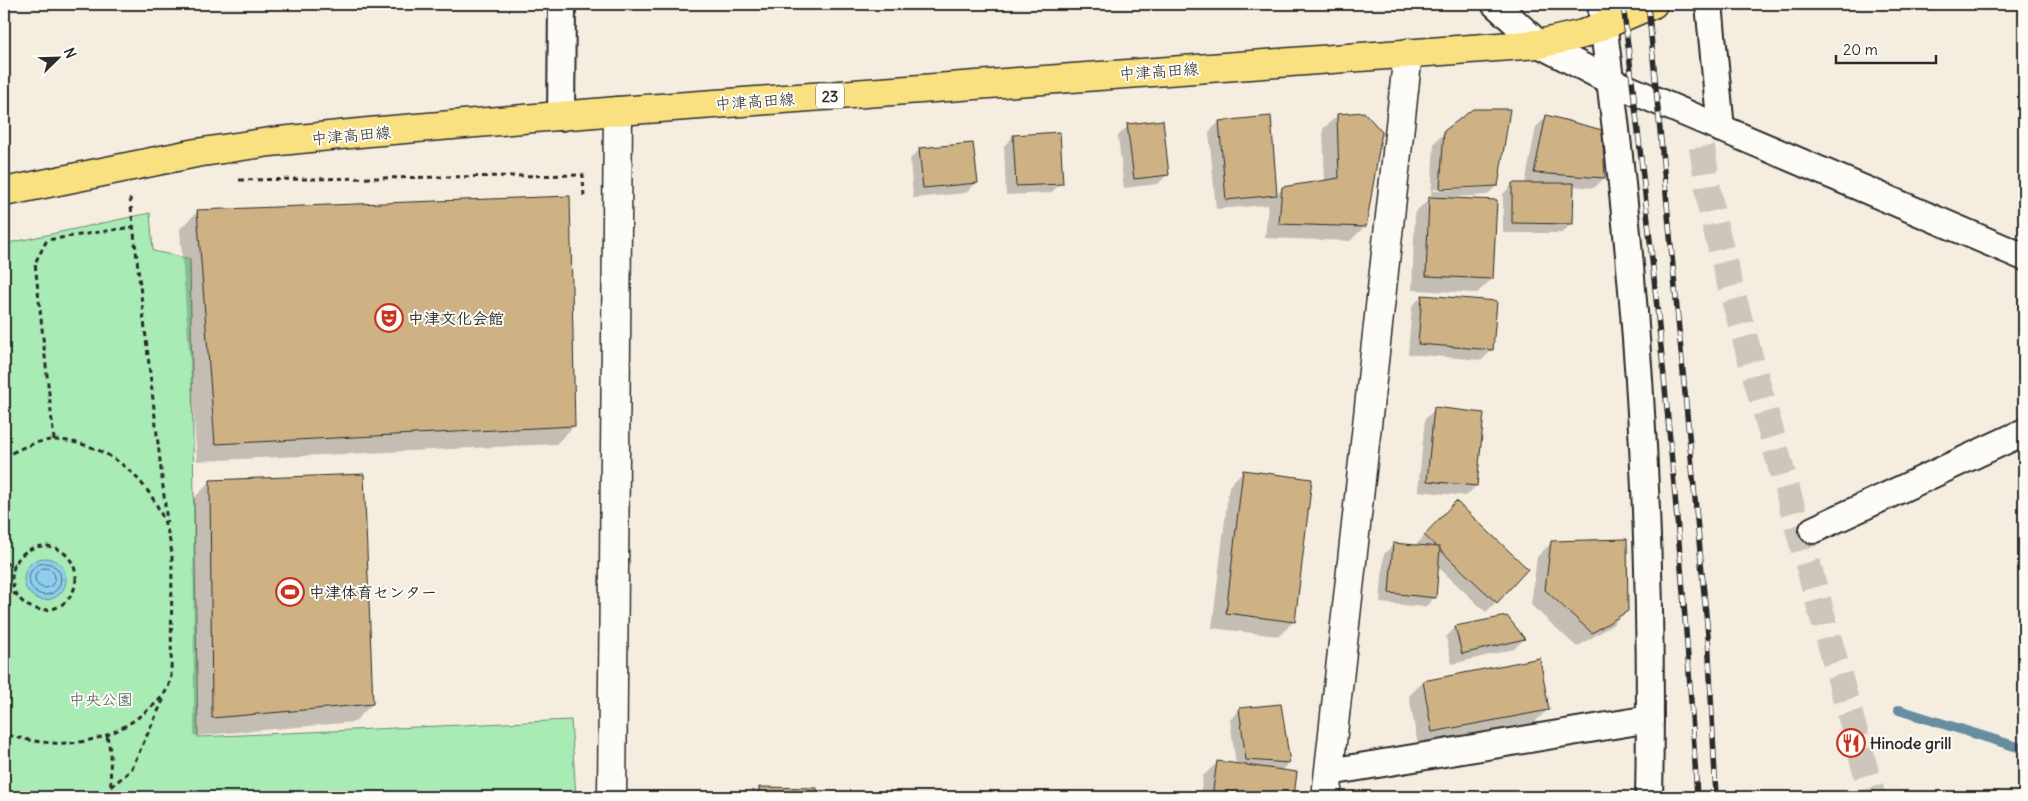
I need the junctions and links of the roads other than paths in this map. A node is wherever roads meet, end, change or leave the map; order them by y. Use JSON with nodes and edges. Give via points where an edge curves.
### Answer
{"nodes":[{"id":1,"x":562,"y":4,"type":"edge"},
{"id":2,"x":1496,"y":4,"type":"edge"},
{"id":3,"x":1653,"y":4,"type":"edge"},
{"id":4,"x":1709,"y":4,"type":"edge"},
{"id":5,"x":1602,"y":14,"type":"edge"},
{"id":6,"x":1539,"y":44,"type":"junction"},
{"id":7,"x":1408,"y":53,"type":"junction"},
{"id":8,"x":1610,"y":81,"type":"junction"},
{"id":9,"x":618,"y":111,"type":"junction"},
{"id":10,"x":561,"y":117,"type":"junction"},
{"id":11,"x":1720,"y":129,"type":"junction"},
{"id":12,"x":4,"y":192,"type":"edge"},
{"id":13,"x":2024,"y":257,"type":"edge"},
{"id":14,"x":2024,"y":432,"type":"edge"},
{"id":15,"x":1813,"y":530,"type":"dead end"},
{"id":16,"x":1650,"y":719,"type":"junction"},
{"id":17,"x":1327,"y":785,"type":"edge"},
{"id":18,"x":612,"y":797,"type":"edge"},
{"id":19,"x":1649,"y":797,"type":"edge"}],
"edges":[{"from":1,"to":10,"type":"street"},
{"from":2,"to":6,"type":"street"},
{"from":3,"to":5,"type":"main road","name":"中津高田線","number":"23"},
{"from":4,"to":11,"type":"street"},
{"from":5,"to":6,"type":"main road","name":"中津高田線","number":"23","via":[[1565,39]]},
{"from":5,"to":8,"type":"street"},
{"from":6,"to":7,"type":"main road","name":"中津高田線","number":"23"},
{"from":6,"to":8,"type":"street"},
{"from":7,"to":9,"type":"main road","name":"中津高田線","number":"23"},
{"from":7,"to":17,"type":"street"},
{"from":8,"to":11,"type":"street"},
{"from":8,"to":16,"type":"street","via":[[1624,204],[1640,423]]},
{"from":9,"to":10,"type":"main road","name":"中津高田線","number":"23"},
{"from":9,"to":18,"type":"street"},
{"from":10,"to":12,"type":"main road","name":"中津高田線","number":"23","via":[[270,142],[146,162]]},
{"from":11,"to":13,"type":"street"},
{"from":14,"to":15,"type":"street"},
{"from":16,"to":17,"type":"street"},
{"from":16,"to":19,"type":"street"}]}
